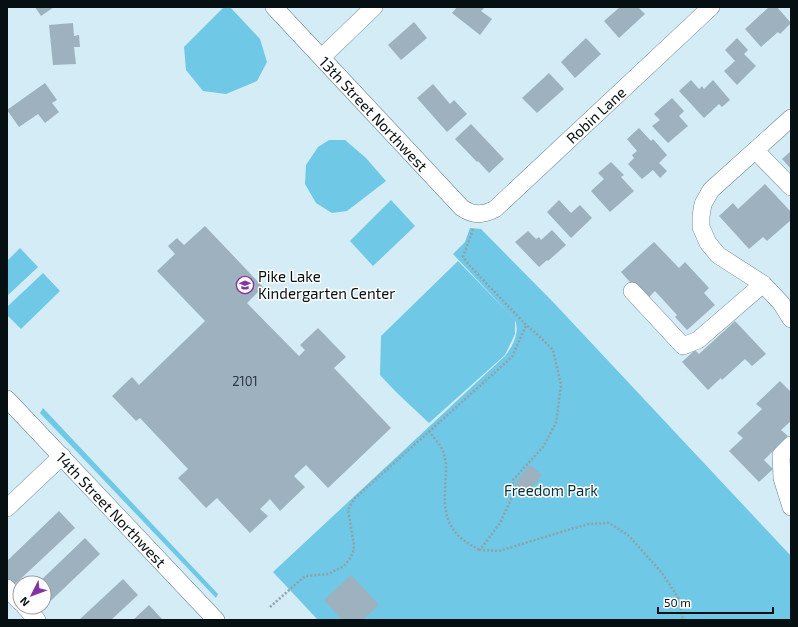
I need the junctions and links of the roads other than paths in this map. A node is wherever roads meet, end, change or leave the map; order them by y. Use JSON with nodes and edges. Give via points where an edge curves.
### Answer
{"nodes":[{"id":1,"x":274,"y":7,"type":"edge"},
{"id":2,"x":374,"y":7,"type":"edge"},
{"id":3,"x":711,"y":7,"type":"edge"},
{"id":4,"x":322,"y":57,"type":"junction"},
{"id":5,"x":791,"y":118,"type":"edge"},
{"id":6,"x":756,"y":151,"type":"junction"},
{"id":7,"x":791,"y":187,"type":"edge"},
{"id":8,"x":477,"y":214,"type":"joint"},
{"id":9,"x":763,"y":284,"type":"junction"},
{"id":10,"x":632,"y":291,"type":"dead end"},
{"id":11,"x":791,"y":319,"type":"edge"},
{"id":12,"x":7,"y":399,"type":"edge"},
{"id":13,"x":791,"y":445,"type":"edge"},
{"id":14,"x":62,"y":456,"type":"junction"},
{"id":15,"x":7,"y":508,"type":"edge"},
{"id":16,"x":791,"y":508,"type":"edge"},
{"id":17,"x":216,"y":620,"type":"edge"}],
"edges":[{"from":1,"to":4,"type":"street","name":"13th Street Northwest"},
{"from":2,"to":4,"type":"street"},
{"from":3,"to":8,"type":"street","name":"Robin Lane","via":[[495,209],[485,214]]},
{"from":4,"to":8,"type":"street","name":"13th Street Northwest","via":[[462,208],[469,213]]},
{"from":5,"to":6,"type":"street"},
{"from":6,"to":7,"type":"street"},
{"from":6,"to":9,"type":"street","via":[[711,190],[704,204],[701,227],[708,243],[718,255]]},
{"from":9,"to":10,"type":"street","via":[[698,340],[683,346]]},
{"from":9,"to":11,"type":"street","via":[[781,303]]},
{"from":12,"to":14,"type":"street","name":"14th Street Northwest"},
{"from":13,"to":16,"type":"street","via":[[781,455],[782,478]]},
{"from":14,"to":15,"type":"street"},
{"from":14,"to":17,"type":"street","name":"14th Street Northwest"}]}
